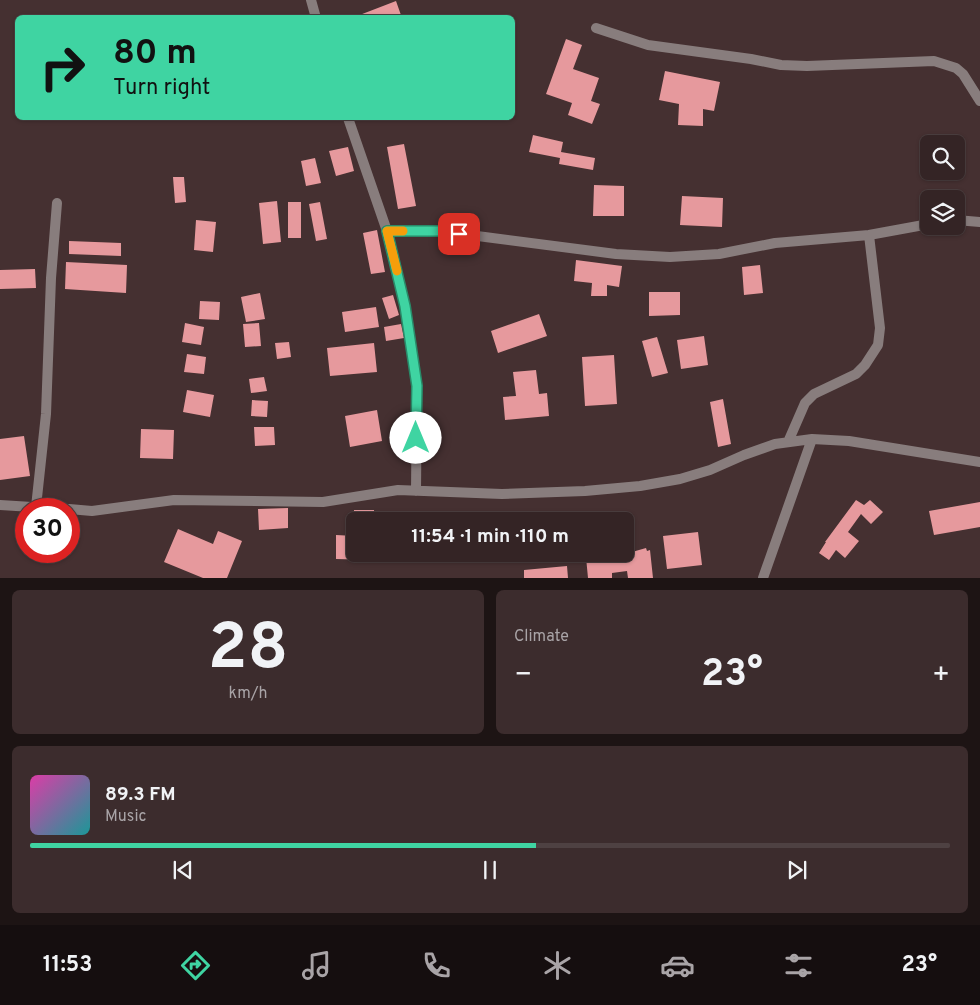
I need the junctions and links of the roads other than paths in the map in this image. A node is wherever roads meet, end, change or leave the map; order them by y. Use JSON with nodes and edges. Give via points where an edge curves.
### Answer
{"nodes":[{"id":1,"x":311,"y":0,"type":"edge"},
{"id":2,"x":315,"y":15,"type":"edge"},
{"id":3,"x":596,"y":28,"type":"dead end"},
{"id":4,"x":980,"y":100,"type":"edge"},
{"id":5,"x":349,"y":120,"type":"edge"},
{"id":6,"x":57,"y":203,"type":"dead end"},
{"id":7,"x":965,"y":221,"type":"edge"},
{"id":8,"x":980,"y":222,"type":"edge"},
{"id":9,"x":920,"y":226,"type":"edge"},
{"id":10,"x":387,"y":231,"type":"junction"},
{"id":11,"x":869,"y":235,"type":"junction"},
{"id":12,"x":812,"y":439,"type":"junction"},
{"id":13,"x":788,"y":442,"type":"junction"},
{"id":14,"x":980,"y":462,"type":"edge"},
{"id":15,"x":416,"y":491,"type":"junction"},
{"id":16,"x":37,"y":498,"type":"edge"},
{"id":17,"x":0,"y":505,"type":"edge"},
{"id":18,"x":15,"y":506,"type":"edge"},
{"id":19,"x":80,"y":510,"type":"edge"},
{"id":20,"x":763,"y":578,"type":"edge"}],
"edges":[{"from":1,"to":2,"type":"street"},
{"from":3,"to":4,"type":"street","via":[[648,46],[781,65],[934,61],[956,68]]},
{"from":5,"to":10,"type":"street"},
{"from":6,"to":16,"type":"street","via":[[46,414]]},
{"from":7,"to":8,"type":"street"},
{"from":9,"to":11,"type":"street"},
{"from":10,"to":11,"type":"street","via":[[440,231],[616,254],[670,257]]},
{"from":10,"to":15,"type":"street","via":[[405,306],[417,386]]},
{"from":11,"to":13,"type":"street","via":[[880,328],[878,345],[856,374],[814,394],[805,403]]},
{"from":12,"to":13,"type":"street"},
{"from":12,"to":14,"type":"street","via":[[849,441]]},
{"from":12,"to":20,"type":"street"},
{"from":13,"to":15,"type":"street","via":[[680,479],[640,486],[502,494]]},
{"from":15,"to":19,"type":"street","via":[[398,490],[323,502],[174,500]]},
{"from":17,"to":18,"type":"street"}]}
